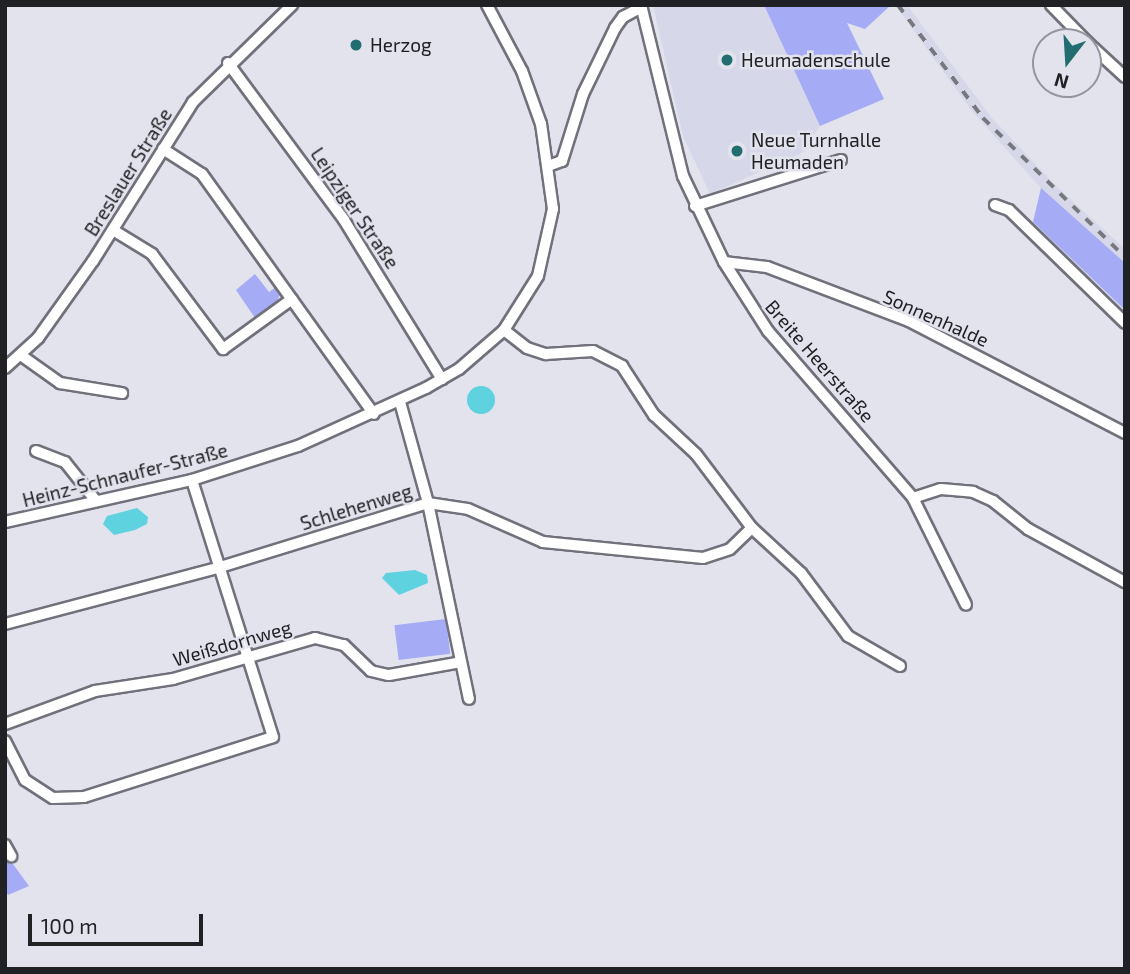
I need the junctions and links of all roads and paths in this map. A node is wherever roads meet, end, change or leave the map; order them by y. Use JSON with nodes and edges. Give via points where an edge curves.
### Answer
{"nodes":[{"id":1,"x":292,"y":5,"type":"edge"},
{"id":2,"x":487,"y":5,"type":"edge"},
{"id":3,"x":1051,"y":5,"type":"edge"},
{"id":4,"x":641,"y":6,"type":"edge"},
{"id":5,"x":1074,"y":28,"type":"edge"},
{"id":6,"x":1102,"y":55,"type":"edge"},
{"id":7,"x":228,"y":64,"type":"junction"},
{"id":8,"x":1125,"y":77,"type":"edge"},
{"id":9,"x":163,"y":149,"type":"junction"},
{"id":10,"x":841,"y":160,"type":"dead end"},
{"id":11,"x":548,"y":166,"type":"junction"},
{"id":12,"x":995,"y":205,"type":"dead end"},
{"id":13,"x":695,"y":206,"type":"junction"},
{"id":14,"x":113,"y":230,"type":"junction"},
{"id":15,"x":724,"y":262,"type":"junction"},
{"id":16,"x":292,"y":299,"type":"junction"},
{"id":17,"x":1125,"y":323,"type":"edge"},
{"id":18,"x":504,"y":330,"type":"junction"},
{"id":19,"x":22,"y":356,"type":"junction"},
{"id":20,"x":5,"y":368,"type":"edge"},
{"id":21,"x":442,"y":379,"type":"junction"},
{"id":22,"x":122,"y":393,"type":"dead end"},
{"id":23,"x":400,"y":402,"type":"junction"},
{"id":24,"x":374,"y":414,"type":"junction"},
{"id":25,"x":1125,"y":433,"type":"edge"},
{"id":26,"x":36,"y":451,"type":"dead end"},
{"id":27,"x":192,"y":480,"type":"junction"},
{"id":28,"x":913,"y":499,"type":"junction"},
{"id":29,"x":96,"y":501,"type":"junction"},
{"id":30,"x":428,"y":503,"type":"junction"},
{"id":31,"x":5,"y":522,"type":"edge"},
{"id":32,"x":752,"y":528,"type":"junction"},
{"id":33,"x":217,"y":568,"type":"junction"},
{"id":34,"x":1125,"y":582,"type":"edge"},
{"id":35,"x":967,"y":605,"type":"dead end"},
{"id":36,"x":5,"y":624,"type":"edge"},
{"id":37,"x":246,"y":660,"type":"junction"},
{"id":38,"x":461,"y":662,"type":"junction"},
{"id":39,"x":900,"y":666,"type":"dead end"},
{"id":40,"x":469,"y":699,"type":"dead end"},
{"id":41,"x":5,"y":724,"type":"edge"},
{"id":42,"x":5,"y":741,"type":"edge"}],
"edges":[{"from":1,"to":7,"type":"street","name":"Breslauer Straße"},
{"from":2,"to":11,"type":"street","name":"Heinz-Schnaufer-Straße","via":[[522,71],[541,124]]},
{"from":3,"to":5,"type":"street"},
{"from":4,"to":11,"type":"street","via":[[615,28],[583,94],[562,161]]},
{"from":4,"to":13,"type":"street","name":"Breite Heerstraße","via":[[666,120]]},
{"from":6,"to":8,"type":"street"},
{"from":7,"to":9,"type":"street","name":"Breslauer Straße","via":[[193,102]]},
{"from":7,"to":21,"type":"street","name":"Leipziger Straße","via":[[344,220]]},
{"from":9,"to":14,"type":"street","name":"Breslauer Straße"},
{"from":9,"to":16,"type":"street","via":[[202,174]]},
{"from":10,"to":13,"type":"street"},
{"from":11,"to":18,"type":"street","name":"Heinz-Schnaufer-Straße","via":[[553,209],[547,247],[538,276]]},
{"from":12,"to":17,"type":"street","via":[[1009,210]]},
{"from":13,"to":15,"type":"street","name":"Breite Heerstraße"},
{"from":14,"to":16,"type":"street","via":[[152,254],[223,349]]},
{"from":14,"to":19,"type":"street","name":"Breslauer Straße"},
{"from":15,"to":25,"type":"street","name":"Sonnenhalde","via":[[767,267],[909,321]]},
{"from":15,"to":28,"type":"street","name":"Breite Heerstraße","via":[[768,331]]},
{"from":16,"to":24,"type":"street"},
{"from":18,"to":21,"type":"street","name":"Heinz-Schnaufer-Straße"},
{"from":18,"to":32,"type":"street","via":[[527,348],[546,354],[593,351],[622,366],[653,415],[696,454]]},
{"from":19,"to":20,"type":"street","name":"Breslauer Straße"},
{"from":19,"to":22,"type":"street","via":[[60,383]]},
{"from":21,"to":23,"type":"street","name":"Heinz-Schnaufer-Straße"},
{"from":23,"to":24,"type":"street","name":"Heinz-Schnaufer-Straße"},
{"from":23,"to":30,"type":"street"},
{"from":24,"to":27,"type":"street","name":"Heinz-Schnaufer-Straße","via":[[299,446]]},
{"from":26,"to":29,"type":"street","via":[[65,462]]},
{"from":27,"to":29,"type":"street","name":"Heinz-Schnaufer-Straße"},
{"from":27,"to":33,"type":"street"},
{"from":28,"to":34,"type":"street","via":[[941,489],[973,492],[993,501],[1027,529]]},
{"from":28,"to":35,"type":"street","name":"Breite Heerstraße"},
{"from":29,"to":31,"type":"street","name":"Heinz-Schnaufer-Straße"},
{"from":30,"to":32,"type":"street","name":"Schlehenweg","via":[[468,509],[543,542],[703,558],[730,549]]},
{"from":30,"to":33,"type":"street","name":"Schlehenweg"},
{"from":30,"to":38,"type":"street"},
{"from":32,"to":39,"type":"street","via":[[801,573],[848,636]]},
{"from":33,"to":36,"type":"street","name":"Schlehenweg"},
{"from":33,"to":37,"type":"street"},
{"from":37,"to":38,"type":"street","name":"Weißdornweg","via":[[315,638],[344,645],[371,671],[389,676]]},
{"from":37,"to":41,"type":"street","name":"Weißdornweg","via":[[95,691]]},
{"from":37,"to":42,"type":"street","via":[[273,737],[84,797],[53,798],[25,780]]},
{"from":38,"to":40,"type":"street"}]}
